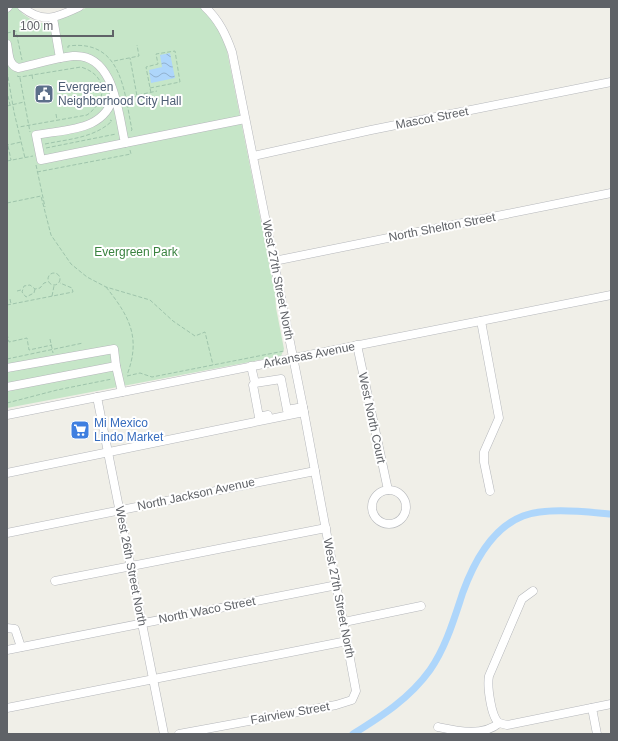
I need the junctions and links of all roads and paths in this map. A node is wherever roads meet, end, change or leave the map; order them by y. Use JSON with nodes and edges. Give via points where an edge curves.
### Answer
{"nodes":[{"id":1,"x":22,"y":7,"type":"edge"},
{"id":2,"x":79,"y":7,"type":"edge"},
{"id":3,"x":205,"y":7,"type":"edge"},
{"id":4,"x":53,"y":18,"type":"junction"},
{"id":5,"x":7,"y":33,"type":"edge"},
{"id":6,"x":7,"y":44,"type":"edge"},
{"id":7,"x":137,"y":45,"type":"dead end"},
{"id":8,"x":69,"y":52,"type":"dead end"},
{"id":9,"x":60,"y":58,"type":"junction"},
{"id":10,"x":130,"y":58,"type":"junction"},
{"id":11,"x":113,"y":62,"type":"junction"},
{"id":12,"x":23,"y":67,"type":"junction"},
{"id":13,"x":9,"y":68,"type":"dead end"},
{"id":14,"x":7,"y":70,"type":"edge"},
{"id":15,"x":11,"y":73,"type":"dead end"},
{"id":16,"x":15,"y":75,"type":"dead end"},
{"id":17,"x":32,"y":75,"type":"junction"},
{"id":18,"x":25,"y":76,"type":"junction"},
{"id":19,"x":20,"y":77,"type":"junction"},
{"id":20,"x":33,"y":82,"type":"dead end"},
{"id":21,"x":611,"y":82,"type":"edge"},
{"id":22,"x":150,"y":88,"type":"junction"},
{"id":23,"x":157,"y":91,"type":"dead end"},
{"id":24,"x":151,"y":93,"type":"junction"},
{"id":25,"x":114,"y":94,"type":"junction"},
{"id":26,"x":8,"y":96,"type":"edge"},
{"id":27,"x":137,"y":96,"type":"junction"},
{"id":28,"x":126,"y":98,"type":"junction"},
{"id":29,"x":8,"y":99,"type":"edge"},
{"id":30,"x":24,"y":102,"type":"junction"},
{"id":31,"x":11,"y":105,"type":"junction"},
{"id":32,"x":7,"y":106,"type":"edge"},
{"id":33,"x":56,"y":114,"type":"dead end"},
{"id":34,"x":245,"y":119,"type":"junction"},
{"id":35,"x":57,"y":120,"type":"junction"},
{"id":36,"x":28,"y":125,"type":"junction"},
{"id":37,"x":19,"y":127,"type":"junction"},
{"id":38,"x":123,"y":132,"type":"junction"},
{"id":39,"x":30,"y":133,"type":"dead end"},
{"id":40,"x":7,"y":142,"type":"edge"},
{"id":41,"x":22,"y":142,"type":"junction"},
{"id":42,"x":8,"y":145,"type":"edge"},
{"id":43,"x":127,"y":145,"type":"junction"},
{"id":44,"x":44,"y":148,"type":"dead end"},
{"id":45,"x":253,"y":156,"type":"junction"},
{"id":46,"x":25,"y":158,"type":"junction"},
{"id":47,"x":11,"y":160,"type":"junction"},
{"id":48,"x":7,"y":161,"type":"edge"},
{"id":49,"x":37,"y":172,"type":"junction"},
{"id":50,"x":611,"y":193,"type":"edge"},
{"id":51,"x":7,"y":203,"type":"edge"},
{"id":52,"x":48,"y":222,"type":"junction"},
{"id":53,"x":274,"y":261,"type":"junction"},
{"id":54,"x":48,"y":282,"type":"junction"},
{"id":55,"x":60,"y":283,"type":"junction"},
{"id":56,"x":54,"y":286,"type":"junction"},
{"id":57,"x":106,"y":286,"type":"junction"},
{"id":58,"x":35,"y":289,"type":"junction"},
{"id":59,"x":22,"y":290,"type":"junction"},
{"id":60,"x":17,"y":291,"type":"dead end"},
{"id":61,"x":611,"y":295,"type":"edge"},
{"id":62,"x":30,"y":296,"type":"junction"},
{"id":63,"x":52,"y":297,"type":"junction"},
{"id":64,"x":10,"y":299,"type":"dead end"},
{"id":65,"x":30,"y":301,"type":"junction"},
{"id":66,"x":11,"y":304,"type":"junction"},
{"id":67,"x":7,"y":305,"type":"edge"},
{"id":68,"x":481,"y":321,"type":"junction"},
{"id":69,"x":7,"y":334,"type":"edge"},
{"id":70,"x":83,"y":343,"type":"dead end"},
{"id":71,"x":52,"y":345,"type":"dead end"},
{"id":72,"x":357,"y":345,"type":"junction"},
{"id":73,"x":293,"y":354,"type":"junction"},
{"id":74,"x":7,"y":359,"type":"edge"},
{"id":75,"x":213,"y":365,"type":"junction"},
{"id":76,"x":116,"y":366,"type":"junction"},
{"id":77,"x":251,"y":366,"type":"junction"},
{"id":78,"x":7,"y":368,"type":"edge"},
{"id":79,"x":119,"y":378,"type":"junction"},
{"id":80,"x":254,"y":383,"type":"junction"},
{"id":81,"x":7,"y":387,"type":"edge"},
{"id":82,"x":122,"y":392,"type":"junction"},
{"id":83,"x":97,"y":397,"type":"junction"},
{"id":84,"x":7,"y":403,"type":"edge"},
{"id":85,"x":287,"y":410,"type":"junction"},
{"id":86,"x":304,"y":410,"type":"junction"},
{"id":87,"x":7,"y":415,"type":"edge"},
{"id":88,"x":107,"y":451,"type":"junction"},
{"id":89,"x":315,"y":470,"type":"junction"},
{"id":90,"x":7,"y":473,"type":"edge"},
{"id":91,"x":388,"y":490,"type":"junction"},
{"id":92,"x":490,"y":491,"type":"dead end"},
{"id":93,"x":120,"y":510,"type":"junction"},
{"id":94,"x":326,"y":528,"type":"junction"},
{"id":95,"x":7,"y":533,"type":"edge"},
{"id":96,"x":131,"y":566,"type":"junction"},
{"id":97,"x":55,"y":581,"type":"dead end"},
{"id":98,"x":337,"y":585,"type":"junction"},
{"id":99,"x":533,"y":591,"type":"dead end"},
{"id":100,"x":421,"y":606,"type":"dead end"},
{"id":101,"x":344,"y":622,"type":"junction"},
{"id":102,"x":142,"y":623,"type":"junction"},
{"id":103,"x":7,"y":628,"type":"edge"},
{"id":104,"x":347,"y":641,"type":"junction"},
{"id":105,"x":21,"y":647,"type":"junction"},
{"id":106,"x":7,"y":650,"type":"edge"},
{"id":107,"x":153,"y":678,"type":"junction"},
{"id":108,"x":352,"y":700,"type":"joint"},
{"id":109,"x":611,"y":704,"type":"edge"},
{"id":110,"x":7,"y":708,"type":"edge"},
{"id":111,"x":592,"y":708,"type":"junction"},
{"id":112,"x":499,"y":723,"type":"junction"},
{"id":113,"x":438,"y":727,"type":"dead end"},
{"id":114,"x":164,"y":734,"type":"edge"},
{"id":115,"x":179,"y":734,"type":"edge"},
{"id":116,"x":597,"y":734,"type":"edge"}],
"edges":[{"from":1,"to":4,"type":"street","via":[[32,15]]},
{"from":2,"to":4,"type":"street"},
{"from":3,"to":34,"type":"street","name":"West 27th Street North","via":[[219,22],[232,52]]},
{"from":4,"to":9,"type":"street"},
{"from":5,"to":12,"type":"path","via":[[16,31]]},
{"from":6,"to":12,"type":"street","via":[[10,62],[14,67]]},
{"from":7,"to":10,"type":"path","via":[[139,56]]},
{"from":8,"to":11,"type":"path","via":[[68,46],[88,46],[102,51]]},
{"from":9,"to":12,"type":"street"},
{"from":9,"to":25,"type":"street","via":[[74,56],[95,62],[110,80]]},
{"from":10,"to":11,"type":"path"},
{"from":10,"to":27,"type":"path"},
{"from":11,"to":28,"type":"path","via":[[120,74]]},
{"from":12,"to":18,"type":"path"},
{"from":13,"to":15,"type":"path"},
{"from":14,"to":31,"type":"path"},
{"from":16,"to":19,"type":"path"},
{"from":17,"to":18,"type":"path"},
{"from":17,"to":20,"type":"path"},
{"from":17,"to":35,"type":"path","via":[[81,67],[90,70],[100,82],[102,95],[96,108],[87,115]]},
{"from":18,"to":19,"type":"path"},
{"from":19,"to":30,"type":"path"},
{"from":21,"to":45,"type":"street","name":"Mascot Street"},
{"from":22,"to":22,"type":"path","via":[[146,67],[158,64],[156,54],[175,51],[180,82]]},
{"from":22,"to":24,"type":"path"},
{"from":23,"to":24,"type":"path"},
{"from":24,"to":27,"type":"path"},
{"from":25,"to":38,"type":"street"},
{"from":25,"to":43,"type":"street","via":[[107,112],[91,125],[36,136],[41,160]]},
{"from":26,"to":29,"type":"path"},
{"from":27,"to":28,"type":"path"},
{"from":28,"to":38,"type":"path","via":[[132,130]]},
{"from":29,"to":31,"type":"path"},
{"from":30,"to":31,"type":"path"},
{"from":30,"to":36,"type":"path"},
{"from":31,"to":32,"type":"path"},
{"from":31,"to":37,"type":"path"},
{"from":33,"to":35,"type":"path"},
{"from":34,"to":43,"type":"street"},
{"from":34,"to":45,"type":"street","name":"West 27th Street North"},
{"from":35,"to":36,"type":"path"},
{"from":36,"to":37,"type":"path"},
{"from":36,"to":39,"type":"path"},
{"from":37,"to":41,"type":"path"},
{"from":38,"to":43,"type":"street"},
{"from":38,"to":44,"type":"path"},
{"from":40,"to":42,"type":"path"},
{"from":41,"to":42,"type":"path"},
{"from":41,"to":46,"type":"path"},
{"from":42,"to":47,"type":"path"},
{"from":43,"to":49,"type":"path","via":[[131,154]]},
{"from":45,"to":53,"type":"street","name":"West 27th Street North"},
{"from":46,"to":47,"type":"path"},
{"from":46,"to":49,"type":"path","via":[[34,156]]},
{"from":47,"to":48,"type":"path"},
{"from":49,"to":52,"type":"path"},
{"from":50,"to":53,"type":"street","name":"North Shelton Street"},
{"from":51,"to":52,"type":"path","via":[[41,196]]},
{"from":52,"to":57,"type":"path","via":[[51,235],[71,264],[87,277]]},
{"from":53,"to":73,"type":"street","name":"West 27th Street North"},
{"from":54,"to":55,"type":"path","via":[[49,275],[58,273]]},
{"from":54,"to":56,"type":"path"},
{"from":54,"to":58,"type":"path"},
{"from":55,"to":56,"type":"path"},
{"from":55,"to":63,"type":"path","via":[[72,288],[73,292]]},
{"from":56,"to":63,"type":"path"},
{"from":57,"to":75,"type":"path","via":[[150,300],[172,321],[195,336],[205,332]]},
{"from":57,"to":75,"type":"path","via":[[124,313],[134,341],[133,356],[126,376],[140,373],[152,378]]},
{"from":58,"to":59,"type":"path","via":[[28,284]]},
{"from":58,"to":62,"type":"path"},
{"from":59,"to":60,"type":"path"},
{"from":59,"to":62,"type":"path","via":[[25,295]]},
{"from":61,"to":68,"type":"street","name":"Arkansas Avenue"},
{"from":62,"to":65,"type":"path"},
{"from":63,"to":65,"type":"path"},
{"from":64,"to":66,"type":"path"},
{"from":65,"to":66,"type":"path"},
{"from":66,"to":67,"type":"path"},
{"from":68,"to":72,"type":"street","name":"Arkansas Avenue"},
{"from":68,"to":92,"type":"street","via":[[499,418],[484,452]]},
{"from":69,"to":71,"type":"path","via":[[9,342],[27,338],[29,350]]},
{"from":70,"to":74,"type":"path"},
{"from":72,"to":73,"type":"street","name":"Arkansas Avenue"},
{"from":72,"to":91,"type":"street","name":"West North Court"},
{"from":73,"to":75,"type":"path"},
{"from":73,"to":77,"type":"street","name":"Arkansas Avenue"},
{"from":73,"to":86,"type":"street","name":"West 27th Street North"},
{"from":76,"to":78,"type":"street","via":[[114,349]]},
{"from":76,"to":79,"type":"street"},
{"from":76,"to":81,"type":"street"},
{"from":77,"to":80,"type":"street"},
{"from":77,"to":82,"type":"street","name":"Arkansas Avenue"},
{"from":79,"to":82,"type":"street"},
{"from":79,"to":84,"type":"path","via":[[56,390]]},
{"from":80,"to":85,"type":"street","via":[[281,379]]},
{"from":80,"to":85,"type":"street","via":[[259,417]]},
{"from":82,"to":83,"type":"street","name":"Arkansas Avenue"},
{"from":83,"to":87,"type":"street","name":"Arkansas Avenue"},
{"from":83,"to":88,"type":"street","name":"West 26th Street North"},
{"from":85,"to":86,"type":"street"},
{"from":86,"to":88,"type":"street"},
{"from":86,"to":89,"type":"street","name":"West 27th Street North"},
{"from":88,"to":90,"type":"street"},
{"from":88,"to":93,"type":"street","name":"West 26th Street North"},
{"from":89,"to":93,"type":"street","name":"North Jackson Avenue"},
{"from":89,"to":94,"type":"street","name":"West 27th Street North"},
{"from":91,"to":91,"type":"street","via":[[402,496],[406,506],[399,520],[388,524],[374,516],[372,505],[377,495]]},
{"from":93,"to":95,"type":"street","name":"North Jackson Avenue"},
{"from":93,"to":96,"type":"street","name":"West 26th Street North"},
{"from":94,"to":96,"type":"street"},
{"from":94,"to":98,"type":"street","name":"West 27th Street North"},
{"from":96,"to":97,"type":"street"},
{"from":96,"to":102,"type":"street","name":"West 26th Street North"},
{"from":98,"to":101,"type":"street","name":"West 27th Street North"},
{"from":98,"to":102,"type":"street","name":"North Waco Street"},
{"from":99,"to":112,"type":"street","via":[[522,599],[489,676],[488,686],[494,716]]},
{"from":100,"to":101,"type":"street"},
{"from":101,"to":104,"type":"street","name":"West 27th Street North"},
{"from":102,"to":105,"type":"street","name":"North Waco Street"},
{"from":102,"to":107,"type":"street","name":"West 26th Street North"},
{"from":103,"to":105,"type":"street","via":[[15,629]]},
{"from":104,"to":107,"type":"street"},
{"from":104,"to":108,"type":"street","name":"West 27th Street North","via":[[356,684],[356,696]]},
{"from":105,"to":106,"type":"street","name":"North Waco Street"},
{"from":107,"to":110,"type":"street"},
{"from":107,"to":114,"type":"street","name":"West 26th Street North"},
{"from":108,"to":115,"type":"street","name":"Fairview Street"},
{"from":109,"to":111,"type":"street"},
{"from":111,"to":112,"type":"street","via":[[507,725]]},
{"from":111,"to":116,"type":"street"},
{"from":112,"to":113,"type":"street","via":[[494,728],[476,732]]}]}
